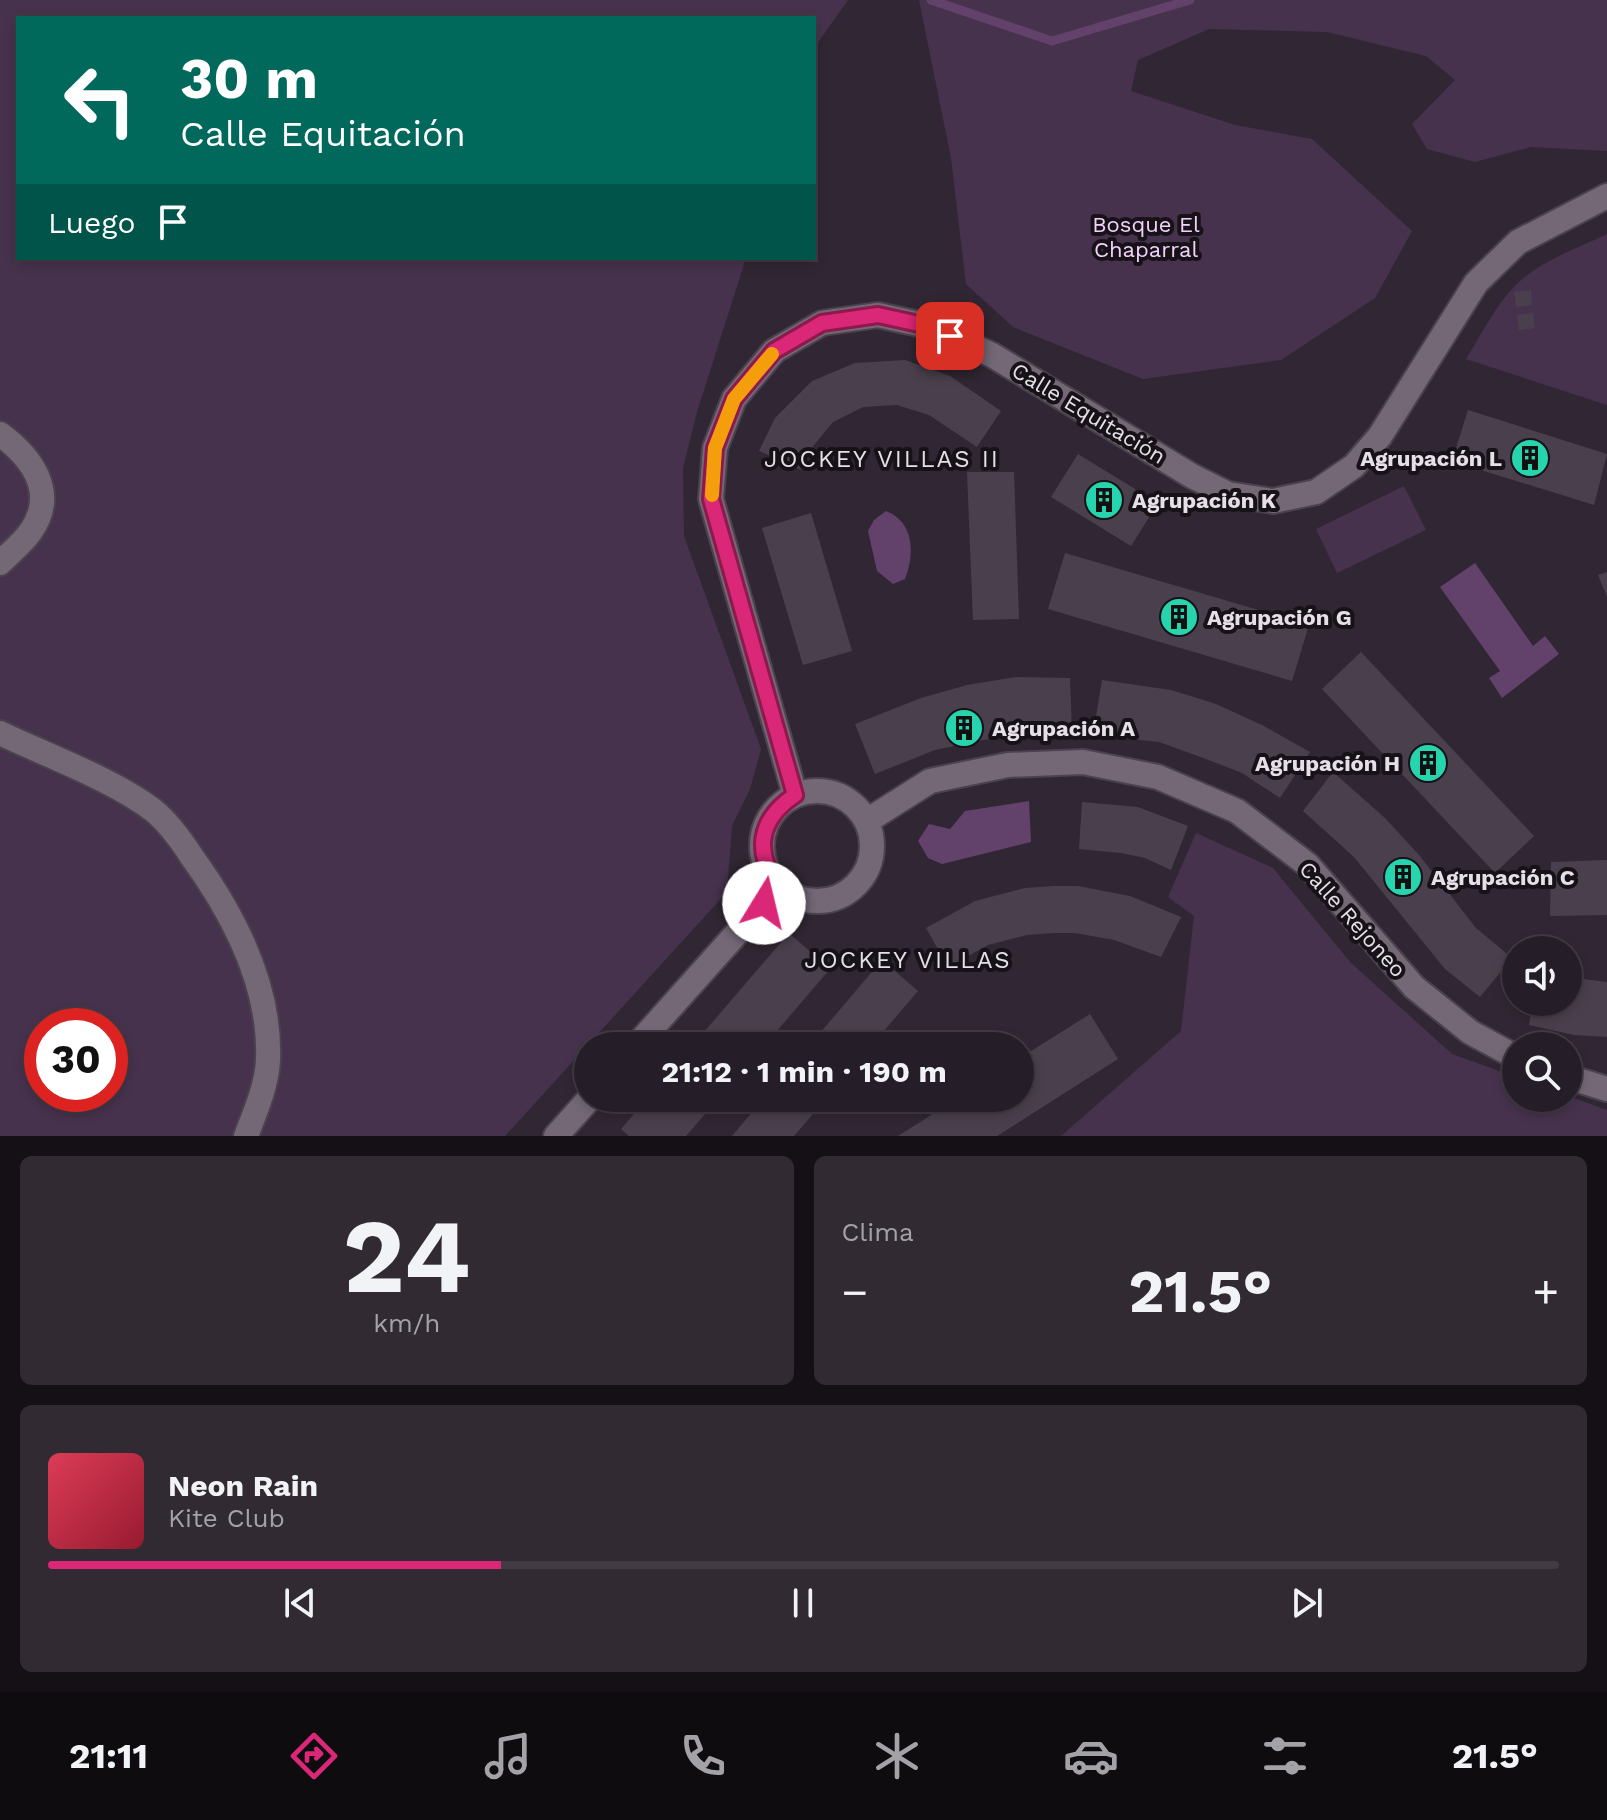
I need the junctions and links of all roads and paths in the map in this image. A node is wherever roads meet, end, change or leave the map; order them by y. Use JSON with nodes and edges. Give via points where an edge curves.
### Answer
{"nodes":[{"id":1,"x":1607,"y":196,"type":"edge"},
{"id":2,"x":0,"y":434,"type":"edge"},
{"id":3,"x":0,"y":563,"type":"edge"},
{"id":4,"x":0,"y":733,"type":"edge"},
{"id":5,"x":795,"y":795,"type":"junction"},
{"id":6,"x":867,"y":821,"type":"junction"},
{"id":7,"x":779,"y":886,"type":"junction"},
{"id":8,"x":649,"y":1032,"type":"edge"},
{"id":9,"x":1502,"y":1049,"type":"edge"},
{"id":10,"x":1582,"y":1081,"type":"edge"},
{"id":11,"x":1607,"y":1089,"type":"edge"},
{"id":12,"x":577,"y":1112,"type":"edge"},
{"id":13,"x":246,"y":1136,"type":"edge"},
{"id":14,"x":556,"y":1136,"type":"edge"}],
"edges":[{"from":1,"to":5,"type":"street","name":"Calle Equitación","via":[[1518,242],[1476,283],[1380,436],[1354,466],[1316,492],[1273,501],[1228,494],[1192,476],[992,355],[928,326],[878,315],[822,323],[774,351],[734,399],[715,448],[711,499]]},
{"from":2,"to":3,"type":"street","via":[[34,466],[41,487],[33,529]]},
{"from":4,"to":13,"type":"street","via":[[153,810],[175,832],[217,894],[246,949],[266,1020],[269,1062]]},
{"from":5,"to":6,"type":"street","via":[[828,791],[857,807]]},
{"from":5,"to":7,"type":"street","via":[[780,805],[763,837],[765,863]]},
{"from":6,"to":7,"type":"street","via":[[872,855],[867,871],[843,896],[809,901]]},
{"from":6,"to":9,"type":"street","name":"Calle Rejoneo","via":[[930,781],[1008,765],[1083,762],[1158,777],[1237,811],[1308,865],[1414,987],[1470,1032]]},
{"from":7,"to":8,"type":"street"},
{"from":10,"to":11,"type":"street"},
{"from":12,"to":14,"type":"street"}]}
